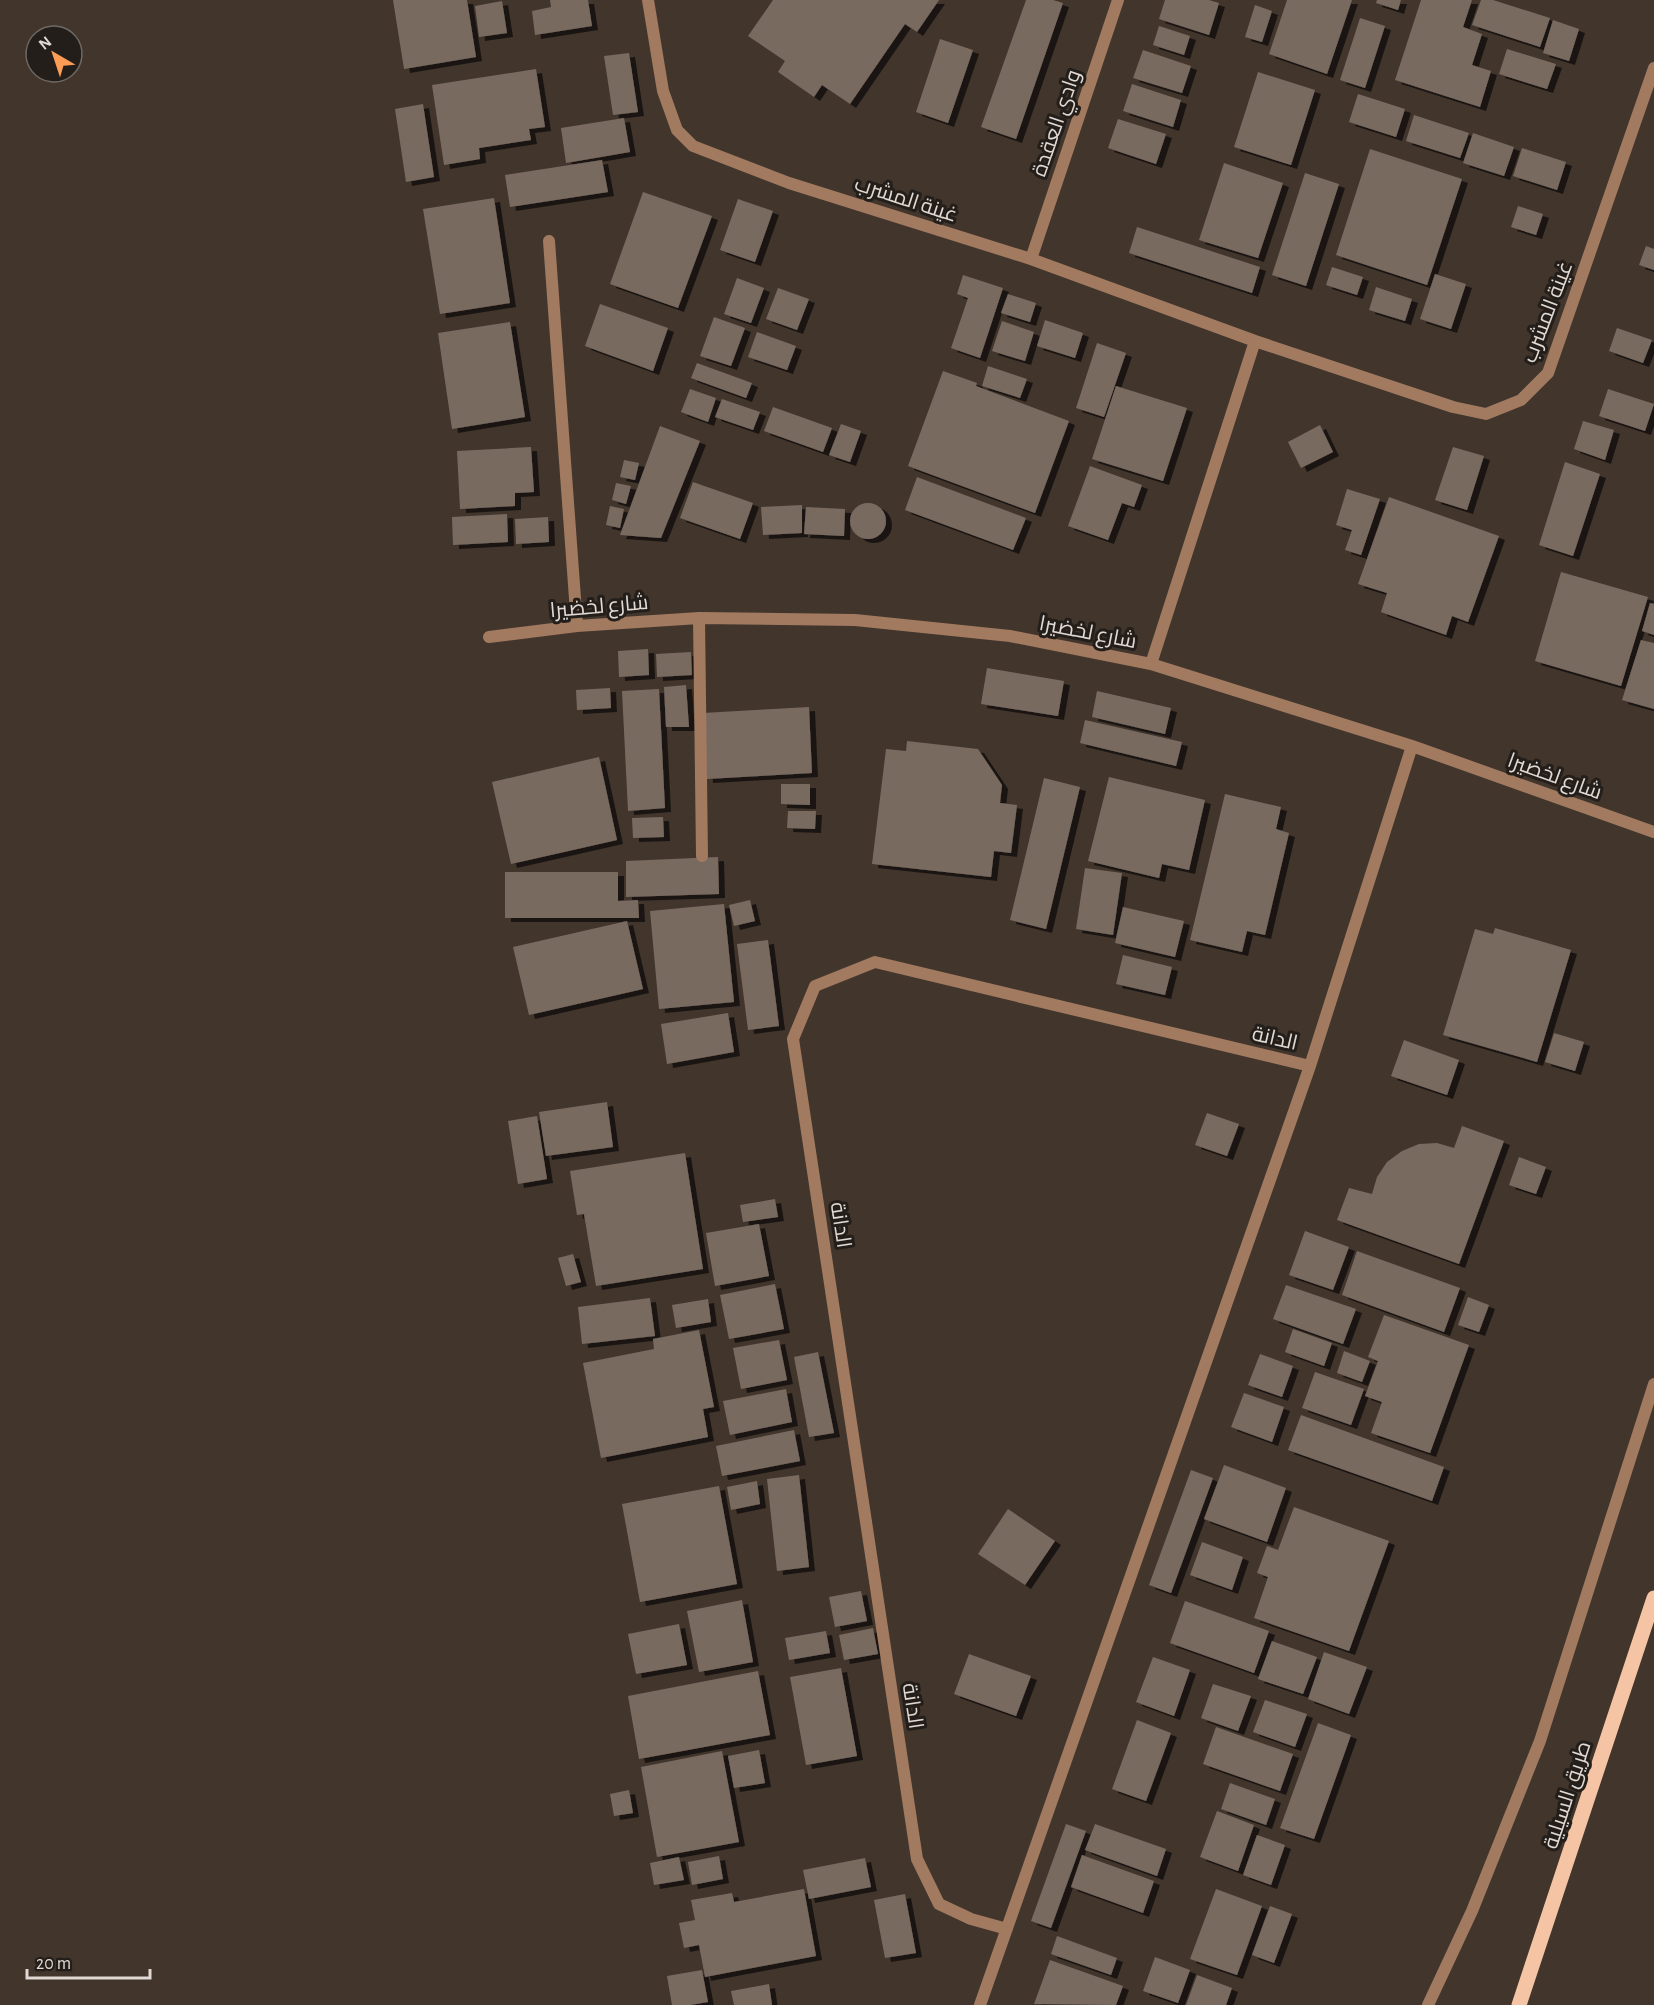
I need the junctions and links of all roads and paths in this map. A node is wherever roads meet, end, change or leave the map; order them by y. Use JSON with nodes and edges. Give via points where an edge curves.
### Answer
{"nodes":[{"id":1,"x":648,"y":0,"type":"edge"},
{"id":2,"x":1118,"y":0,"type":"edge"},
{"id":3,"x":1654,"y":68,"type":"edge"},
{"id":4,"x":549,"y":241,"type":"dead end"},
{"id":5,"x":1031,"y":259,"type":"junction"},
{"id":6,"x":1255,"y":341,"type":"junction"},
{"id":7,"x":699,"y":618,"type":"junction"},
{"id":8,"x":577,"y":626,"type":"junction"},
{"id":9,"x":489,"y":637,"type":"dead end"},
{"id":10,"x":1151,"y":664,"type":"junction"},
{"id":11,"x":1412,"y":746,"type":"junction"},
{"id":12,"x":1654,"y":832,"type":"edge"},
{"id":13,"x":702,"y":856,"type":"dead end"},
{"id":14,"x":1310,"y":1066,"type":"junction"},
{"id":15,"x":1654,"y":1383,"type":"edge"},
{"id":16,"x":1654,"y":1598,"type":"edge"},
{"id":17,"x":1006,"y":1929,"type":"junction"},
{"id":18,"x":980,"y":2005,"type":"edge"},
{"id":19,"x":1428,"y":2005,"type":"edge"},
{"id":20,"x":1519,"y":2005,"type":"edge"}],
"edges":[{"from":1,"to":5,"type":"street","name":"غينة المشرب","via":[[663,91],[677,130],[693,146],[789,183]]},
{"from":2,"to":5,"type":"street","name":"وادي العقدة"},
{"from":3,"to":6,"type":"street","name":"غينة المشرب","via":[[1548,374],[1521,400],[1486,414],[1453,407]]},
{"from":4,"to":8,"type":"street"},
{"from":5,"to":6,"type":"street","name":"غينة المشرب"},
{"from":6,"to":10,"type":"street"},
{"from":7,"to":8,"type":"street","name":"شارع لخضيرا"},
{"from":7,"to":10,"type":"street","name":"شارع لخضيرا","via":[[855,620],[1010,636]]},
{"from":7,"to":13,"type":"street"},
{"from":8,"to":9,"type":"street","name":"شارع لخضيرا"},
{"from":10,"to":11,"type":"street","name":"شارع لخضيرا"},
{"from":11,"to":12,"type":"street","name":"شارع لخضيرا"},
{"from":11,"to":14,"type":"street","name":"الدانة"},
{"from":14,"to":17,"type":"street","name":"الدانة"},
{"from":14,"to":17,"type":"street","name":"الدانة","via":[[875,962],[815,986],[793,1039],[917,1859],[939,1904]]},
{"from":15,"to":19,"type":"street","via":[[1540,1741],[1472,1911]]},
{"from":16,"to":20,"type":"main road","name":"طريق السيلية"},
{"from":17,"to":18,"type":"street","name":"الدانة"}]}
